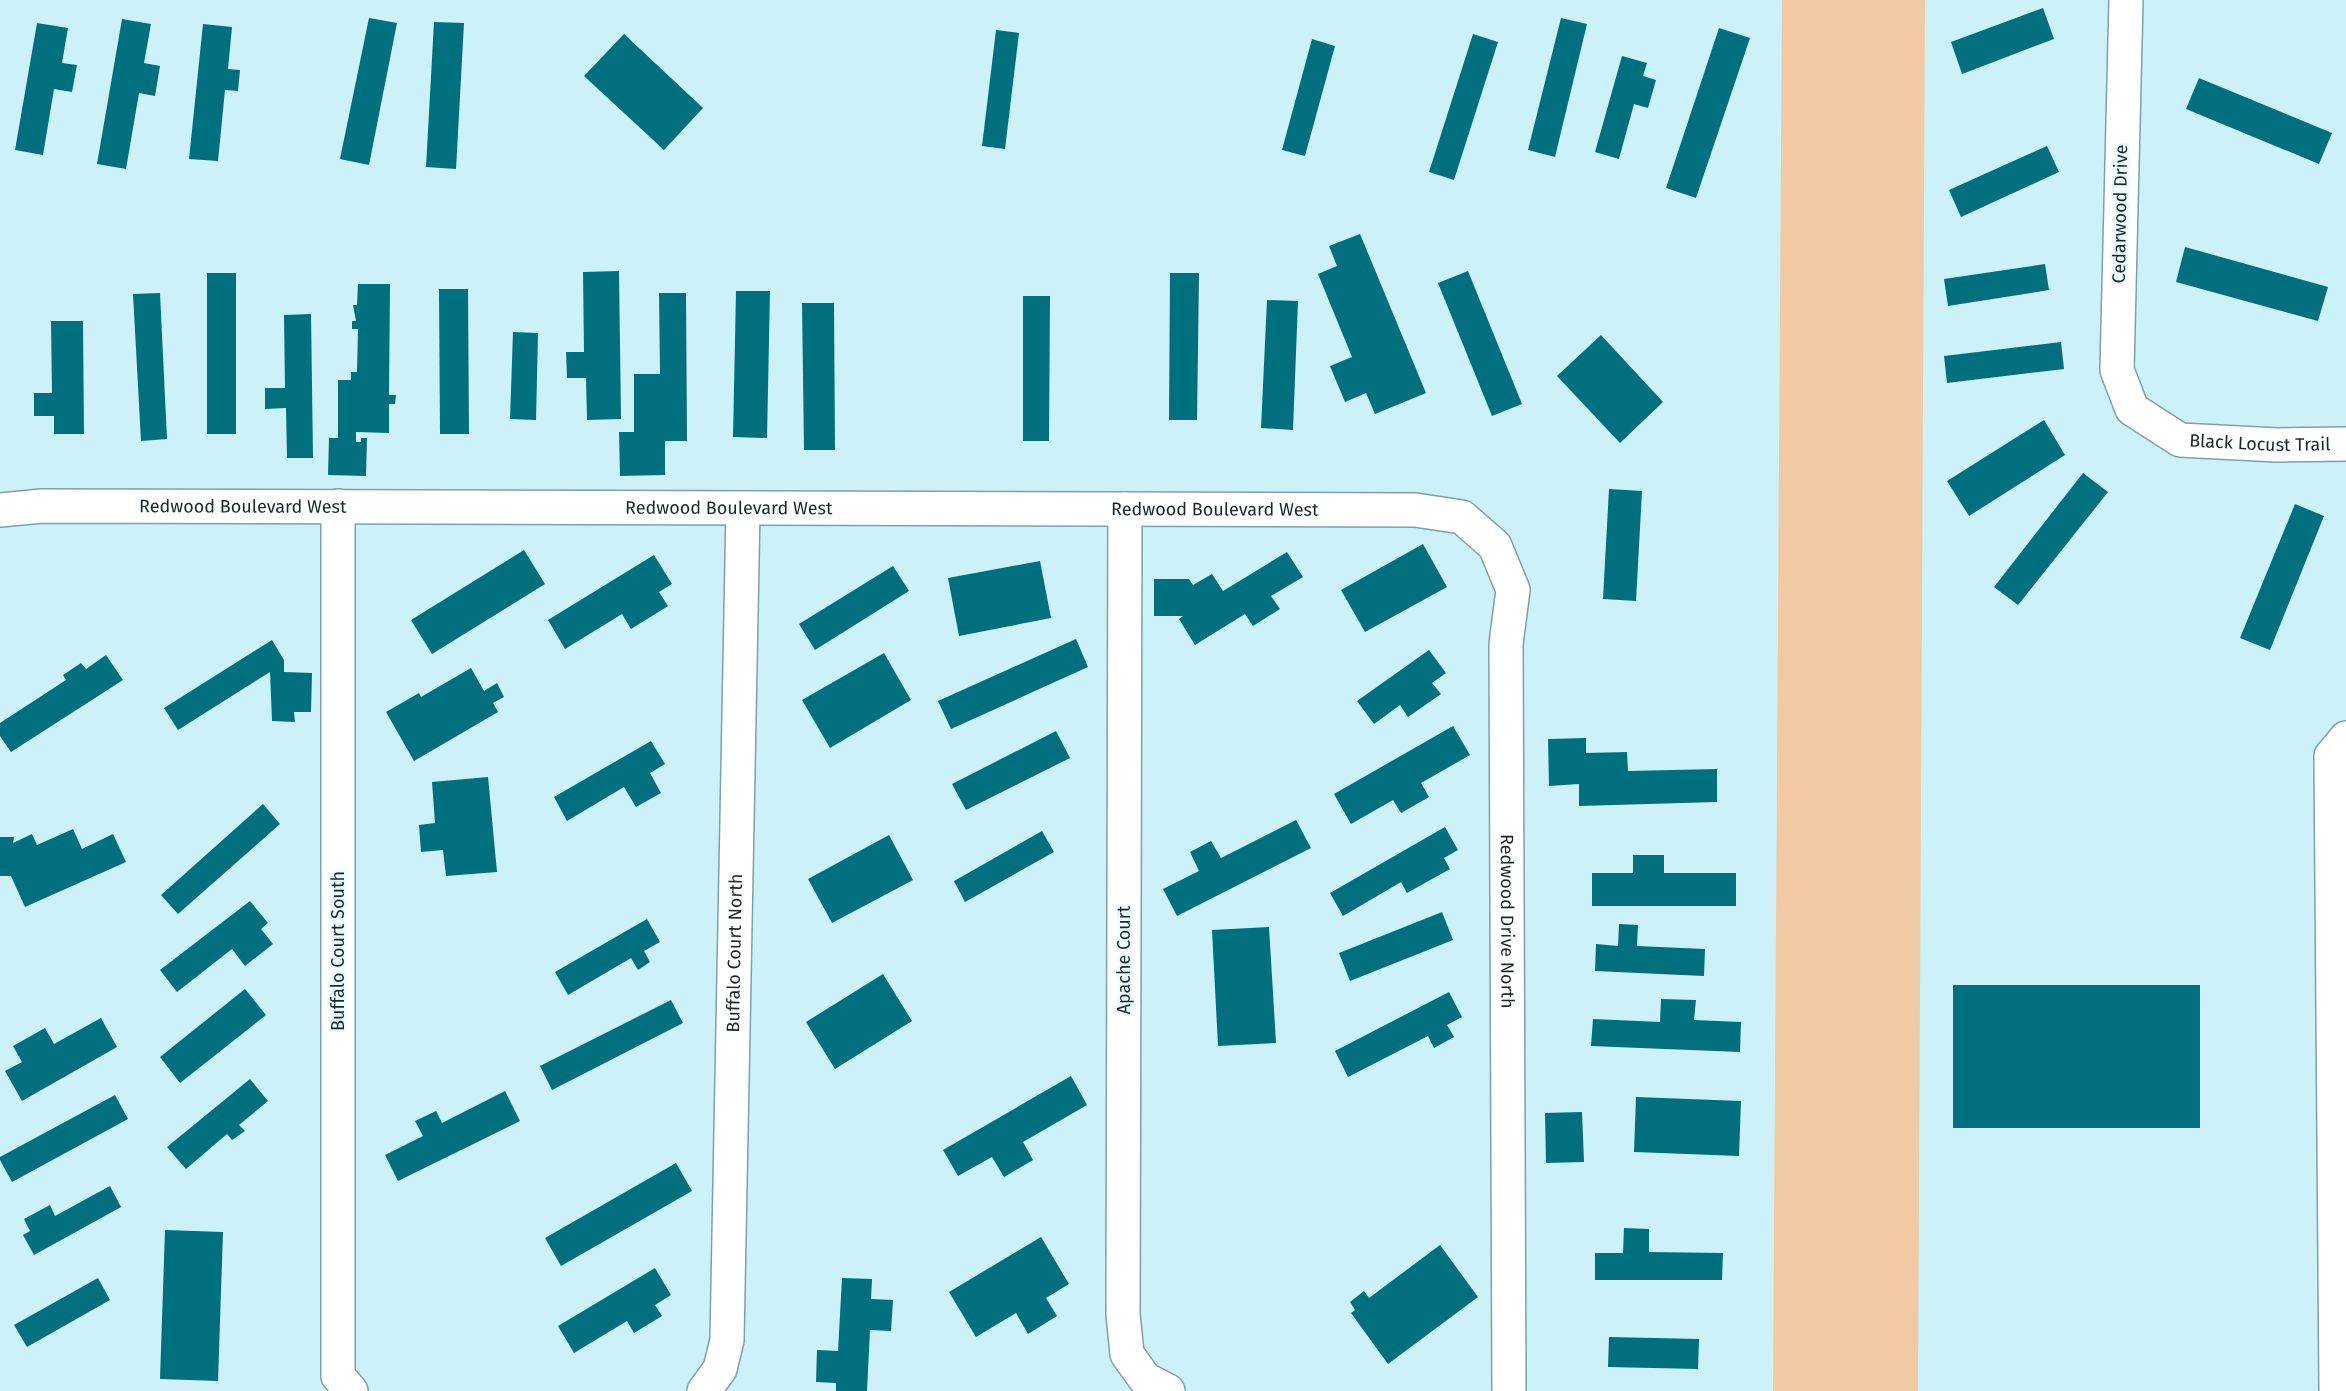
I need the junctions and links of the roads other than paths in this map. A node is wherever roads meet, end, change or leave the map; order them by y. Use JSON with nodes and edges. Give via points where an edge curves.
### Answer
{"nodes":[{"id":1,"x":2126,"y":0,"type":"edge"},
{"id":2,"x":2144,"y":418,"type":"joint"},
{"id":3,"x":2346,"y":444,"type":"edge"},
{"id":4,"x":338,"y":506,"type":"junction"},
{"id":5,"x":743,"y":509,"type":"junction"},
{"id":6,"x":1125,"y":509,"type":"junction"},
{"id":7,"x":0,"y":510,"type":"edge"},
{"id":8,"x":1415,"y":510,"type":"joint"},
{"id":9,"x":2346,"y":738,"type":"edge"},
{"id":10,"x":351,"y":1391,"type":"edge"},
{"id":11,"x":704,"y":1391,"type":"edge"},
{"id":12,"x":1168,"y":1391,"type":"edge"},
{"id":13,"x":1509,"y":1391,"type":"edge"},
{"id":14,"x":2336,"y":1391,"type":"edge"}],
"edges":[{"from":1,"to":2,"type":"street","name":"Cedarwood Drive","via":[[2117,370],[2132,409]]},
{"from":2,"to":3,"type":"street","name":"Black Locust Trail","via":[[2180,440],[2277,446]]},
{"from":4,"to":5,"type":"street","name":"Redwood Boulevard West"},
{"from":4,"to":7,"type":"street","name":"Redwood Boulevard West","via":[[42,506]]},
{"from":4,"to":10,"type":"street","name":"Buffalo Court South","via":[[338,1376]]},
{"from":5,"to":6,"type":"street","name":"Redwood Boulevard West"},
{"from":5,"to":11,"type":"street","name":"Buffalo Court North","via":[[727,1340],[720,1369]]},
{"from":6,"to":8,"type":"street","name":"Redwood Boulevard West"},
{"from":6,"to":12,"type":"street","name":"Apache Court","via":[[1123,1314],[1127,1354],[1145,1379]]},
{"from":8,"to":13,"type":"street","name":"Redwood Drive North","via":[[1462,517],[1495,546],[1513,590],[1506,644]]},
{"from":9,"to":14,"type":"street","via":[[2331,756]]}]}
